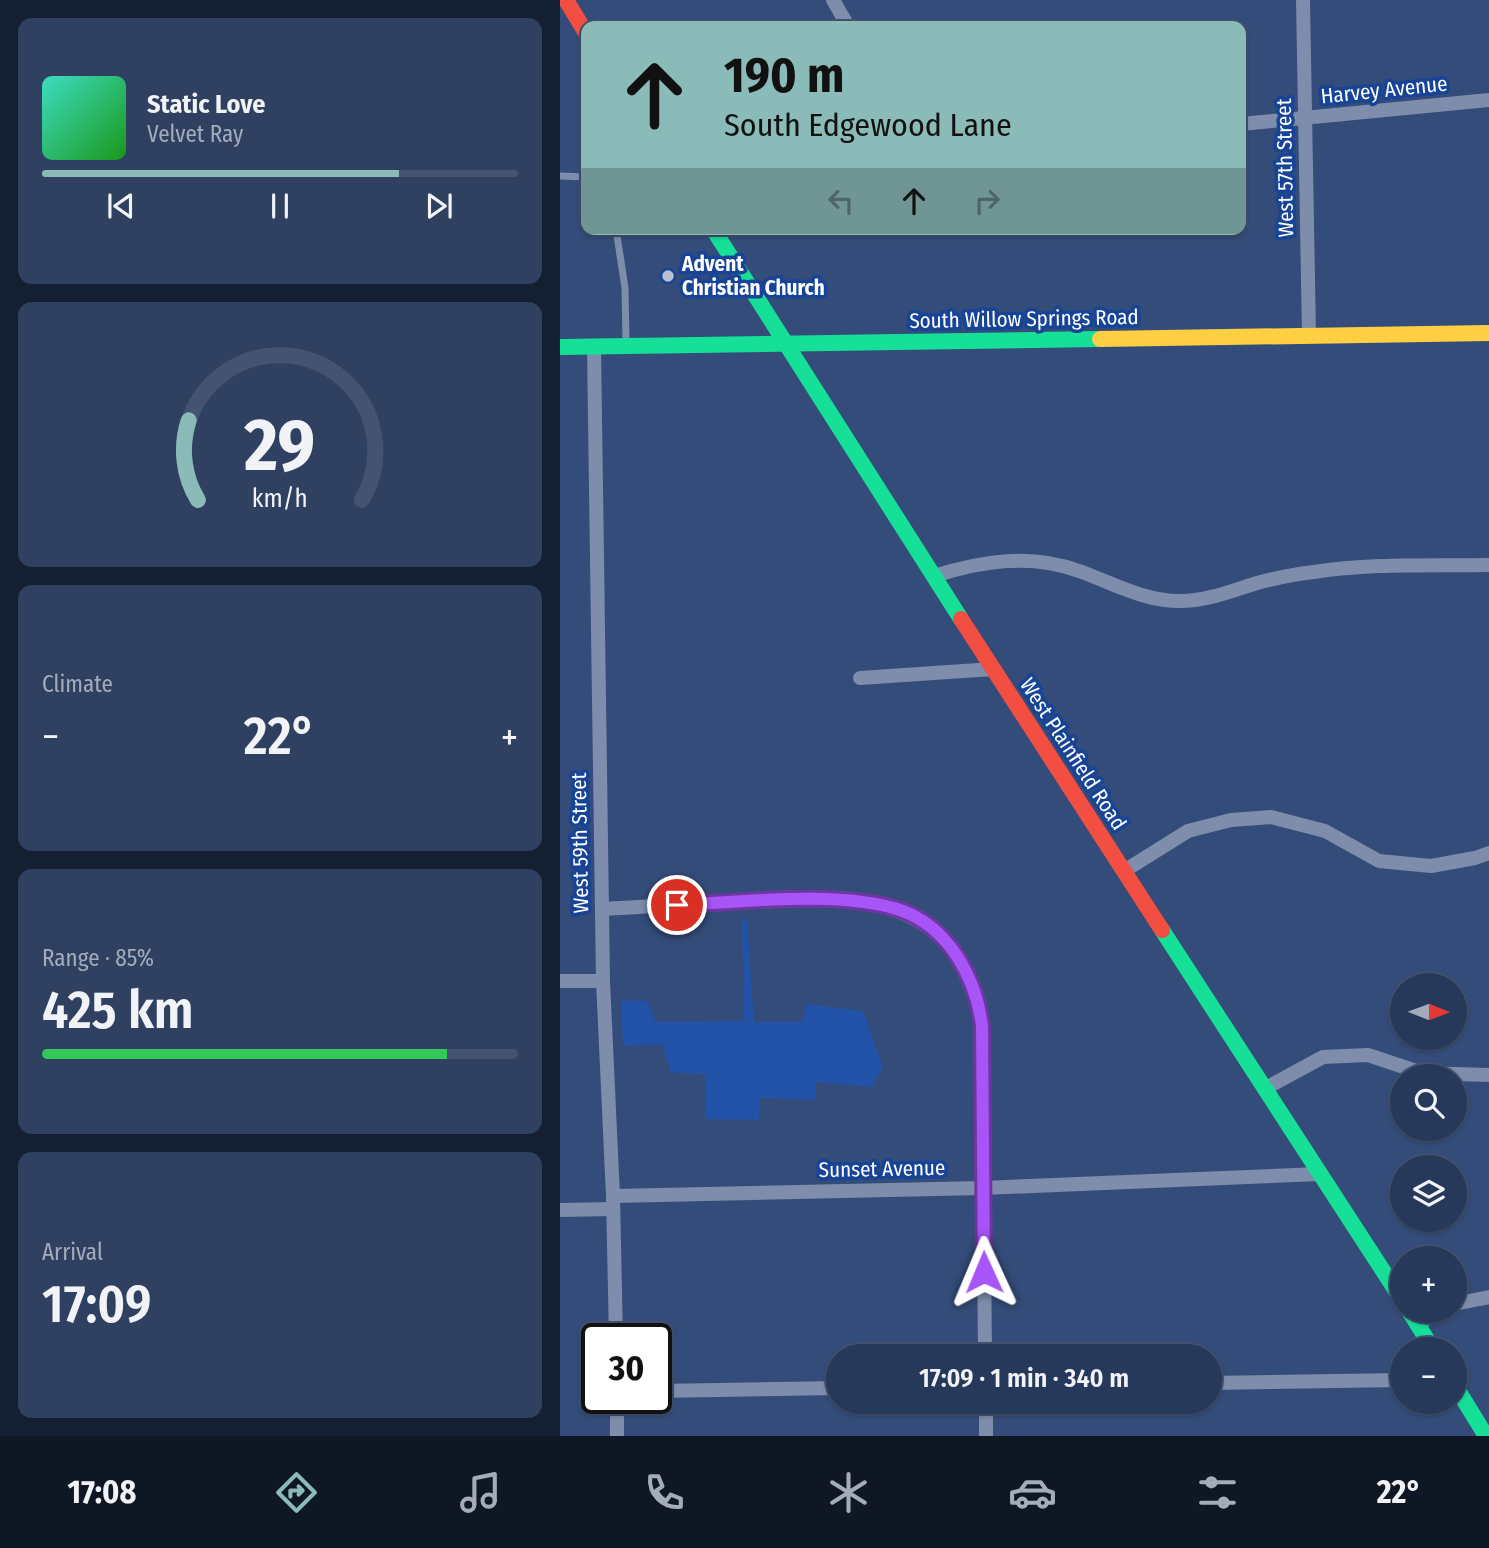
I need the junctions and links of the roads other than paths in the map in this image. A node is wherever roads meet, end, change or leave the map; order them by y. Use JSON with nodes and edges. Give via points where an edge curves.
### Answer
{"nodes":[{"id":1,"x":566,"y":0,"type":"edge"},
{"id":2,"x":833,"y":0,"type":"edge"},
{"id":3,"x":1303,"y":0,"type":"edge"},
{"id":4,"x":845,"y":21,"type":"edge"},
{"id":5,"x":581,"y":25,"type":"edge"},
{"id":6,"x":1489,"y":100,"type":"edge"},
{"id":7,"x":1306,"y":120,"type":"junction"},
{"id":8,"x":1246,"y":124,"type":"edge"},
{"id":9,"x":560,"y":176,"type":"edge"},
{"id":10,"x":581,"y":177,"type":"edge"},
{"id":11,"x":616,"y":235,"type":"edge"},
{"id":12,"x":717,"y":235,"type":"edge"},
{"id":13,"x":1489,"y":333,"type":"edge"},
{"id":14,"x":1309,"y":336,"type":"junction"},
{"id":15,"x":787,"y":344,"type":"junction"},
{"id":16,"x":594,"y":346,"type":"junction"},
{"id":17,"x":626,"y":346,"type":"junction"},
{"id":18,"x":560,"y":347,"type":"edge"},
{"id":19,"x":1489,"y":565,"type":"edge"},
{"id":20,"x":934,"y":576,"type":"junction"},
{"id":21,"x":993,"y":669,"type":"junction"},
{"id":22,"x":860,"y":678,"type":"dead end"},
{"id":23,"x":1489,"y":853,"type":"edge"},
{"id":24,"x":1124,"y":871,"type":"junction"},
{"id":25,"x":602,"y":909,"type":"junction"},
{"id":26,"x":560,"y":981,"type":"edge"},
{"id":27,"x":604,"y":981,"type":"junction"},
{"id":28,"x":1489,"y":1075,"type":"edge"},
{"id":29,"x":1264,"y":1089,"type":"junction"},
{"id":30,"x":1319,"y":1174,"type":"junction"},
{"id":31,"x":983,"y":1188,"type":"junction"},
{"id":32,"x":613,"y":1203,"type":"junction"},
{"id":33,"x":560,"y":1210,"type":"edge"},
{"id":34,"x":1390,"y":1282,"type":"edge"},
{"id":35,"x":1489,"y":1297,"type":"edge"},
{"id":36,"x":1467,"y":1301,"type":"edge"},
{"id":37,"x":616,"y":1323,"type":"edge"},
{"id":38,"x":985,"y":1344,"type":"edge"},
{"id":39,"x":1390,"y":1380,"type":"edge"},
{"id":40,"x":1222,"y":1383,"type":"edge"},
{"id":41,"x":826,"y":1388,"type":"edge"},
{"id":42,"x":672,"y":1391,"type":"edge"},
{"id":43,"x":1467,"y":1405,"type":"edge"},
{"id":44,"x":617,"y":1414,"type":"edge"},
{"id":45,"x":986,"y":1414,"type":"edge"},
{"id":46,"x":617,"y":1436,"type":"edge"},
{"id":47,"x":986,"y":1436,"type":"edge"},
{"id":48,"x":1486,"y":1436,"type":"edge"}],
"edges":[{"from":1,"to":5,"type":"main road"},
{"from":2,"to":4,"type":"street"},
{"from":3,"to":7,"type":"street","name":"West 57th Street"},
{"from":6,"to":7,"type":"street","name":"Harvey Avenue"},
{"from":7,"to":8,"type":"street","name":"Harvey Avenue"},
{"from":7,"to":14,"type":"street","name":"West 57th Street"},
{"from":9,"to":10,"type":"lane"},
{"from":11,"to":17,"type":"lane","via":[[625,288]]},
{"from":12,"to":15,"type":"main road","name":"West Plainfield Road"},
{"from":13,"to":14,"type":"main road","name":"South Willow Springs Road"},
{"from":14,"to":15,"type":"main road","name":"South Willow Springs Road"},
{"from":15,"to":17,"type":"main road","name":"South Willow Springs Road"},
{"from":15,"to":20,"type":"main road","name":"West Plainfield Road"},
{"from":16,"to":17,"type":"main road","name":"South Willow Springs Road"},
{"from":16,"to":18,"type":"main road","name":"South Willow Springs Road"},
{"from":16,"to":25,"type":"street","name":"West 59th Street"},
{"from":19,"to":20,"type":"street","via":[[1327,570],[1260,582],[1202,600],[1178,601],[1140,595],[1043,561],[970,565]]},
{"from":20,"to":21,"type":"main road","name":"West Plainfield Road"},
{"from":21,"to":22,"type":"street"},
{"from":21,"to":24,"type":"main road","name":"West Plainfield Road"},
{"from":23,"to":24,"type":"street","via":[[1432,866],[1379,861],[1325,831],[1271,817],[1231,820],[1188,831]]},
{"from":24,"to":29,"type":"main road","name":"West Plainfield Road"},
{"from":25,"to":27,"type":"street","name":"West 59th Street"},
{"from":25,"to":31,"type":"street","via":[[844,901],[900,910],[937,932],[953,950],[980,1009]]},
{"from":26,"to":27,"type":"street"},
{"from":27,"to":32,"type":"street","name":"West 59th Street"},
{"from":28,"to":29,"type":"street","via":[[1422,1073],[1368,1055],[1323,1057]]},
{"from":29,"to":30,"type":"main road","name":"West Plainfield Road"},
{"from":30,"to":31,"type":"street","name":"Sunset Avenue"},
{"from":30,"to":34,"type":"main road","name":"West Plainfield Road"},
{"from":31,"to":32,"type":"street","name":"Sunset Avenue"},
{"from":31,"to":38,"type":"street"},
{"from":32,"to":33,"type":"street","name":"Sunset Avenue"},
{"from":32,"to":37,"type":"street","name":"West 59th Street"},
{"from":35,"to":36,"type":"street"},
{"from":39,"to":40,"type":"street"},
{"from":41,"to":42,"type":"street"},
{"from":43,"to":48,"type":"main road"},
{"from":44,"to":46,"type":"street"},
{"from":45,"to":47,"type":"street"}]}
